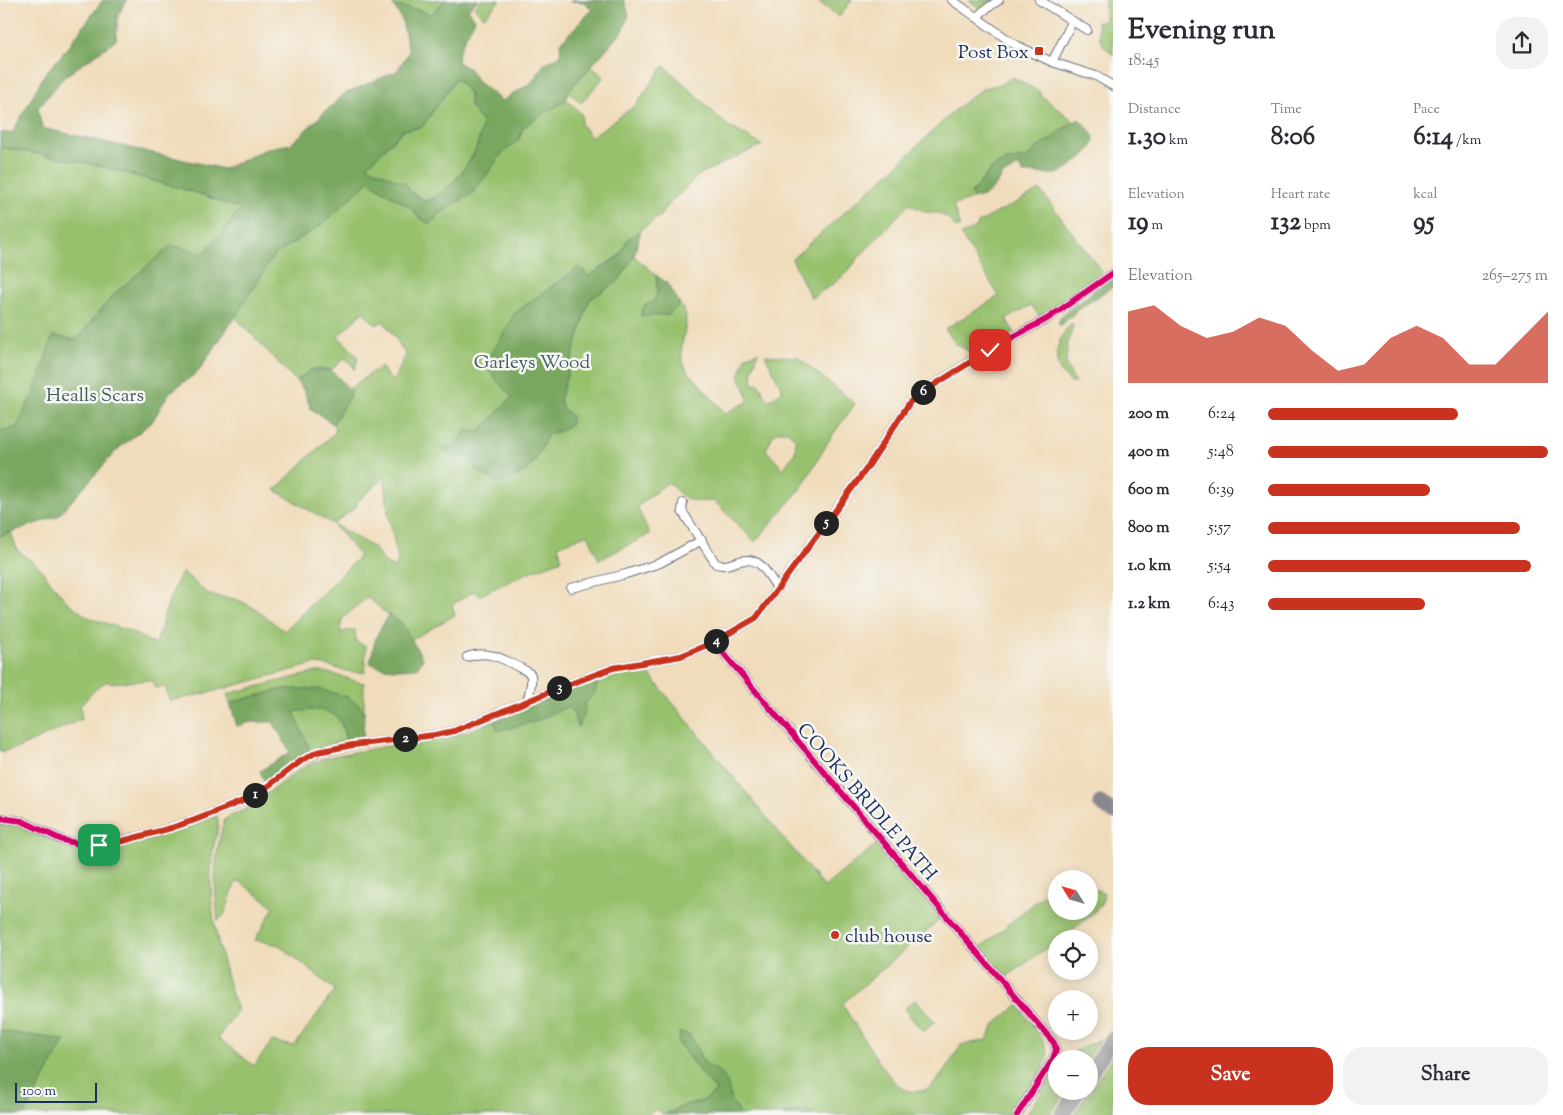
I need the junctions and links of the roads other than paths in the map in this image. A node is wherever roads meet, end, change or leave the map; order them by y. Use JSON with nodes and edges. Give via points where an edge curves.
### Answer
{"nodes":[{"id":1,"x":952,"y":0,"type":"edge"},
{"id":2,"x":999,"y":0,"type":"edge"},
{"id":3,"x":1039,"y":0,"type":"edge"},
{"id":4,"x":977,"y":18,"type":"junction"},
{"id":5,"x":1072,"y":22,"type":"junction"},
{"id":6,"x":1087,"y":30,"type":"dead end"},
{"id":7,"x":1052,"y":62,"type":"junction"},
{"id":8,"x":1113,"y":86,"type":"edge"},
{"id":9,"x":1113,"y":273,"type":"edge"},
{"id":10,"x":683,"y":503,"type":"dead end"},
{"id":11,"x":702,"y":540,"type":"junction"},
{"id":12,"x":570,"y":588,"type":"dead end"},
{"id":13,"x":778,"y":588,"type":"junction"},
{"id":14,"x":714,"y":642,"type":"junction"},
{"id":15,"x":467,"y":657,"type":"dead end"},
{"id":16,"x":527,"y":701,"type":"junction"},
{"id":17,"x":0,"y":818,"type":"edge"},
{"id":18,"x":1017,"y":1115,"type":"edge"}],
"edges":[{"from":1,"to":4,"type":"street"},
{"from":2,"to":4,"type":"street"},
{"from":3,"to":5,"type":"street"},
{"from":4,"to":7,"type":"street","via":[[1014,44]]},
{"from":5,"to":6,"type":"street"},
{"from":5,"to":7,"type":"street"},
{"from":7,"to":8,"type":"street","via":[[1096,76]]},
{"from":9,"to":13,"type":"street","via":[[1047,320],[990,350],[910,402],[878,452]]},
{"from":10,"to":11,"type":"street","via":[[682,511]]},
{"from":11,"to":12,"type":"street","via":[[660,563]]},
{"from":11,"to":13,"type":"street","via":[[716,564],[727,566],[746,558],[758,562]]},
{"from":13,"to":14,"type":"street","via":[[756,618]]},
{"from":14,"to":16,"type":"street","via":[[681,656],[613,668]]},
{"from":14,"to":18,"type":"street","name":"COOKS BRIDLE PATH","via":[[1052,1040],[1056,1050],[1053,1059]]},
{"from":15,"to":16,"type":"street","via":[[492,654],[528,672],[532,679]]},
{"from":16,"to":17,"type":"street","via":[[454,731],[317,752],[248,799],[157,832],[99,845],[62,840],[22,820]]}]}
